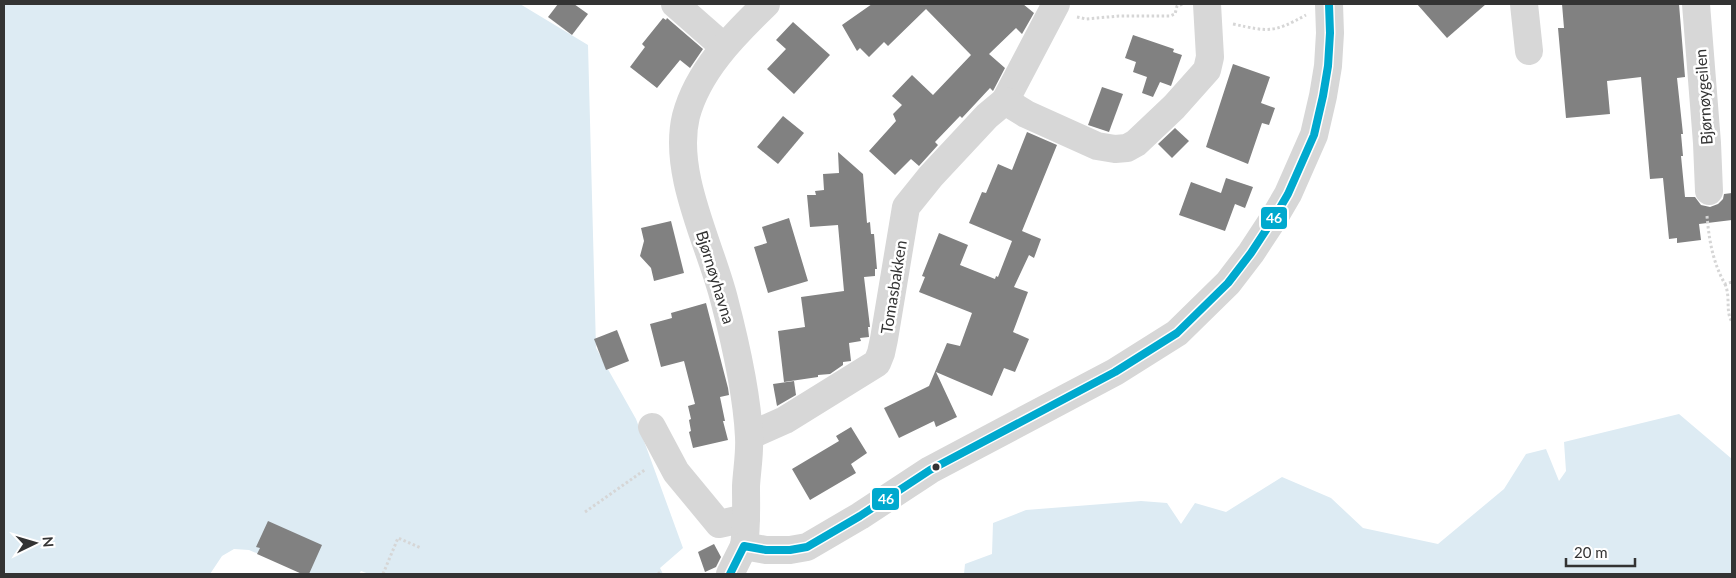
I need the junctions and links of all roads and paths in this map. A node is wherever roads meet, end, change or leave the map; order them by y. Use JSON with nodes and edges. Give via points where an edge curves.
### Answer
{"nodes":[{"id":1,"x":675,"y":4,"type":"edge"},
{"id":2,"x":766,"y":4,"type":"edge"},
{"id":3,"x":1329,"y":4,"type":"edge"},
{"id":4,"x":1524,"y":4,"type":"edge"},
{"id":5,"x":1696,"y":4,"type":"edge"},
{"id":6,"x":1065,"y":9,"type":"edge"},
{"id":7,"x":1201,"y":9,"type":"edge"},
{"id":8,"x":724,"y":48,"type":"junction"},
{"id":9,"x":1529,"y":50,"type":"dead end"},
{"id":10,"x":1005,"y":101,"type":"junction"},
{"id":11,"x":1709,"y":191,"type":"joint"},
{"id":12,"x":1732,"y":282,"type":"edge"},
{"id":13,"x":1725,"y":284,"type":"junction"},
{"id":14,"x":1732,"y":322,"type":"edge"},
{"id":15,"x":652,"y":427,"type":"dead end"},
{"id":16,"x":749,"y":436,"type":"junction"},
{"id":17,"x":664,"y":468,"type":"junction"},
{"id":18,"x":585,"y":512,"type":"dead end"},
{"id":19,"x":746,"y":518,"type":"junction"},
{"id":20,"x":421,"y":548,"type":"dead end"},
{"id":21,"x":738,"y":558,"type":"edge"},
{"id":22,"x":662,"y":571,"type":"dead end"},
{"id":23,"x":383,"y":574,"type":"edge"},
{"id":24,"x":658,"y":574,"type":"edge"}],
"edges":[{"from":1,"to":8,"type":"street"},
{"from":2,"to":8,"type":"street","name":"Bjørnøyhavna"},
{"from":3,"to":7,"type":"path","via":[[1270,31]]},
{"from":3,"to":21,"type":"street","via":[[1328,66],[1323,96],[1314,135],[1288,194],[1228,283],[1177,333],[1115,372],[930,470],[807,547],[766,550]]},
{"from":4,"to":9,"type":"street"},
{"from":5,"to":11,"type":"street","name":"Bjørnøygeilen"},
{"from":6,"to":7,"type":"path","via":[[1086,19],[1170,16],[1175,14],[1177,6]]},
{"from":6,"to":10,"type":"street","name":"Tomasbakken"},
{"from":7,"to":10,"type":"street","via":[[1210,57],[1207,70],[1174,107],[1127,148],[1097,146]]},
{"from":8,"to":16,"type":"street","name":"Bjørnøyhavna","via":[[701,80],[686,117],[683,163],[732,328]]},
{"from":10,"to":16,"type":"street","name":"Tomasbakken","via":[[987,116],[906,207],[882,353],[877,363],[785,420]]},
{"from":11,"to":13,"type":"path","via":[[1706,202],[1709,235],[1719,275]]},
{"from":12,"to":13,"type":"path"},
{"from":13,"to":14,"type":"path"},
{"from":15,"to":17,"type":"street"},
{"from":16,"to":19,"type":"street","name":"Bjørnøyhavna"},
{"from":17,"to":18,"type":"path"},
{"from":17,"to":19,"type":"street","via":[[719,524]]},
{"from":19,"to":21,"type":"street","name":"Bjørnøyhavna","via":[[746,534]]},
{"from":20,"to":23,"type":"path","via":[[398,538]]},
{"from":22,"to":24,"type":"path"}]}
